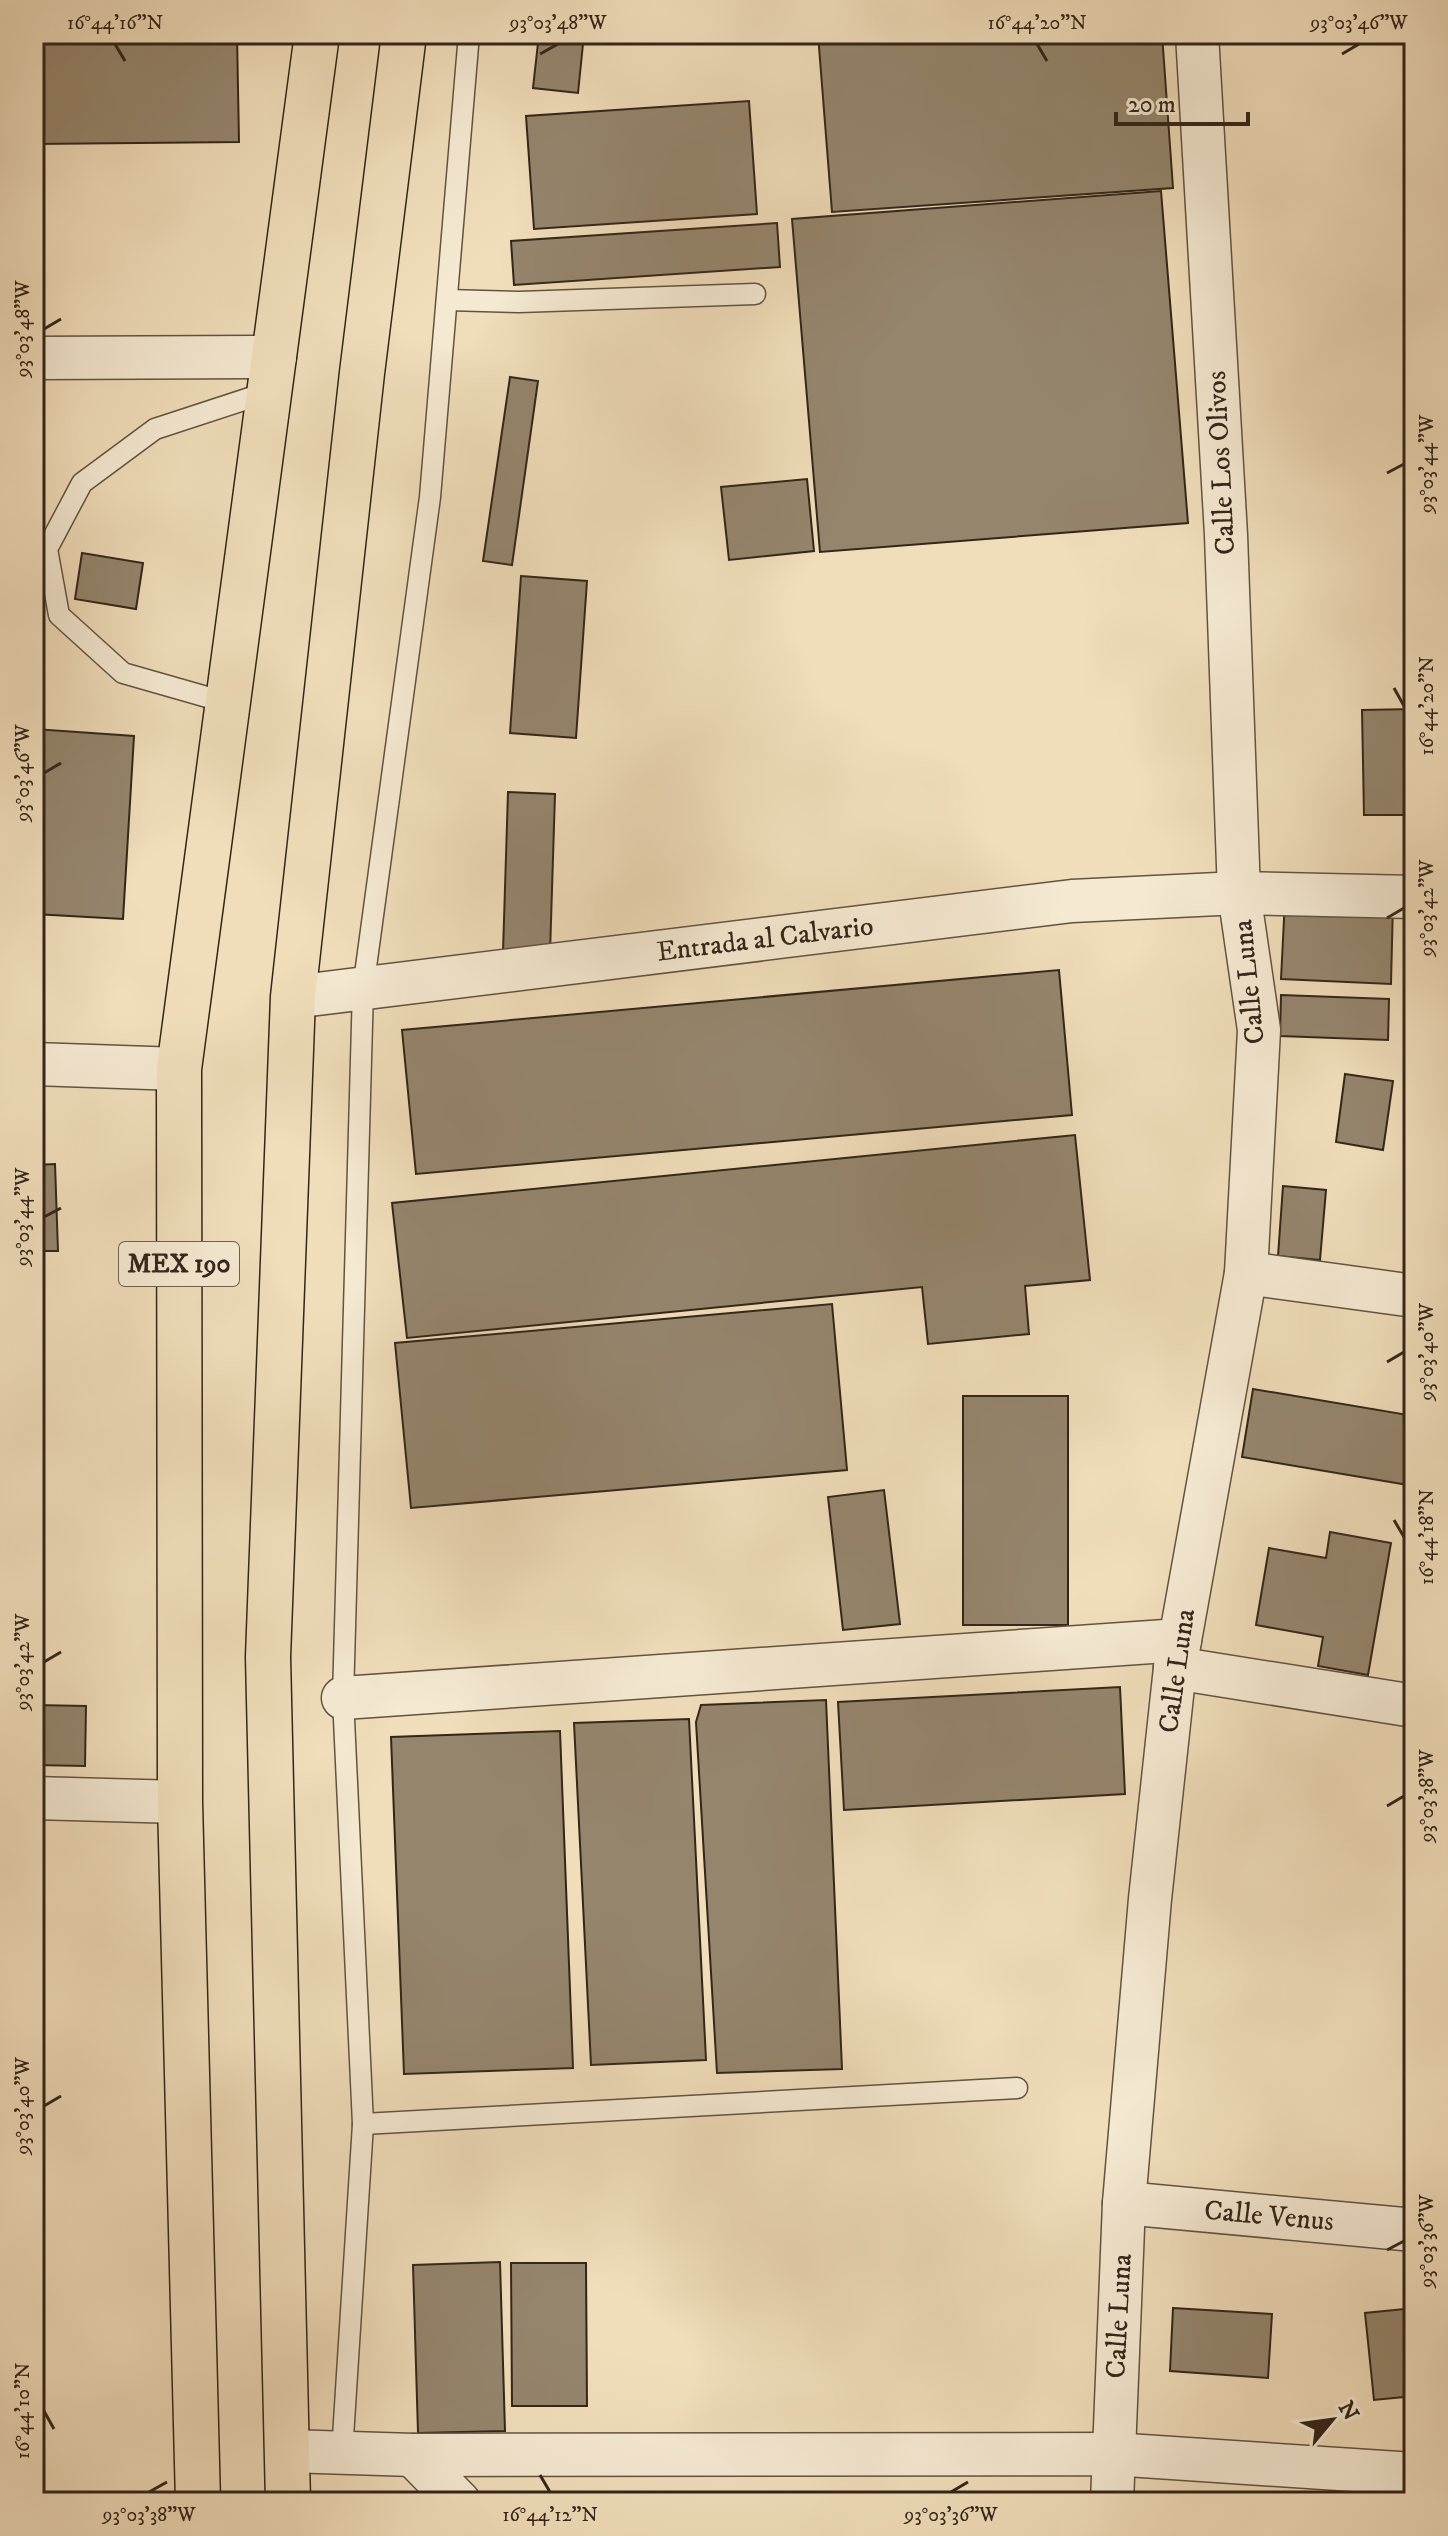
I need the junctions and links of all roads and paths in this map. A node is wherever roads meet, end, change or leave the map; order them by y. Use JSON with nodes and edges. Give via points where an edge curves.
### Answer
{"nodes":[{"id":1,"x":317,"y":34,"type":"edge"},
{"id":2,"x":404,"y":34,"type":"edge"},
{"id":3,"x":469,"y":34,"type":"edge"},
{"id":4,"x":1197,"y":34,"type":"edge"},
{"id":5,"x":755,"y":294,"type":"dead end"},
{"id":6,"x":447,"y":300,"type":"junction"},
{"id":7,"x":34,"y":358,"type":"edge"},
{"id":8,"x":273,"y":374,"type":"junction"},
{"id":9,"x":228,"y":703,"type":"junction"},
{"id":10,"x":1239,"y":893,"type":"junction"},
{"id":11,"x":1414,"y":897,"type":"edge"},
{"id":12,"x":363,"y":989,"type":"junction"},
{"id":13,"x":293,"y":997,"type":"junction"},
{"id":14,"x":34,"y":1064,"type":"edge"},
{"id":15,"x":179,"y":1069,"type":"junction"},
{"id":16,"x":1246,"y":1273,"type":"junction"},
{"id":17,"x":1414,"y":1296,"type":"edge"},
{"id":18,"x":1178,"y":1654,"type":"junction"},
{"id":19,"x":343,"y":1698,"type":"junction"},
{"id":20,"x":1414,"y":1706,"type":"edge"},
{"id":21,"x":34,"y":1798,"type":"edge"},
{"id":22,"x":180,"y":1802,"type":"junction"},
{"id":23,"x":1017,"y":2088,"type":"dead end"},
{"id":24,"x":363,"y":2124,"type":"junction"},
{"id":25,"x":1124,"y":2203,"type":"junction"},
{"id":26,"x":1414,"y":2230,"type":"edge"},
{"id":27,"x":288,"y":2451,"type":"junction"},
{"id":28,"x":342,"y":2453,"type":"junction"},
{"id":29,"x":1112,"y":2454,"type":"junction"},
{"id":30,"x":413,"y":2455,"type":"junction"},
{"id":31,"x":1414,"y":2474,"type":"edge"},
{"id":32,"x":198,"y":2502,"type":"edge"},
{"id":33,"x":288,"y":2502,"type":"edge"},
{"id":34,"x":459,"y":2502,"type":"edge"},
{"id":35,"x":1112,"y":2502,"type":"edge"}],
"edges":[{"from":1,"to":8,"type":"main road","number":"MEX 190"},
{"from":2,"to":13,"type":"main road"},
{"from":3,"to":6,"type":"lane"},
{"from":4,"to":10,"type":"street","name":"Calle Los Olivos","via":[[1226,535]]},
{"from":5,"to":6,"type":"lane"},
{"from":6,"to":12,"type":"lane","via":[[430,497]]},
{"from":7,"to":8,"type":"street"},
{"from":8,"to":9,"type":"main road","number":"MEX 190"},
{"from":8,"to":9,"type":"lane","via":[[155,429],[82,483],[47,549],[59,615],[123,673]]},
{"from":9,"to":15,"type":"main road","number":"MEX 190"},
{"from":10,"to":11,"type":"street","name":"Entrada al Calvario"},
{"from":10,"to":12,"type":"street","name":"Entrada al Calvario","via":[[1072,901]]},
{"from":10,"to":16,"type":"street","name":"Calle Luna","via":[[1259,1030]]},
{"from":12,"to":13,"type":"street","name":"Entrada al Calvario"},
{"from":12,"to":19,"type":"lane"},
{"from":13,"to":27,"type":"main road","via":[[268,1657]]},
{"from":14,"to":15,"type":"street"},
{"from":15,"to":22,"type":"main road","number":"MEX 190"},
{"from":16,"to":17,"type":"street"},
{"from":16,"to":18,"type":"street","name":"Calle Luna"},
{"from":18,"to":19,"type":"street"},
{"from":18,"to":20,"type":"street"},
{"from":18,"to":25,"type":"street","name":"Calle Luna"},
{"from":19,"to":24,"type":"lane"},
{"from":21,"to":22,"type":"street"},
{"from":22,"to":32,"type":"main road","number":"MEX 190"},
{"from":23,"to":24,"type":"lane"},
{"from":24,"to":28,"type":"lane"},
{"from":25,"to":26,"type":"street","name":"Calle Venus"},
{"from":25,"to":29,"type":"street","name":"Calle Luna"},
{"from":27,"to":28,"type":"street"},
{"from":27,"to":33,"type":"main road"},
{"from":28,"to":30,"type":"street"},
{"from":29,"to":30,"type":"street"},
{"from":29,"to":31,"type":"street"},
{"from":29,"to":35,"type":"street","name":"Calle Luna"},
{"from":30,"to":34,"type":"street"}]}
